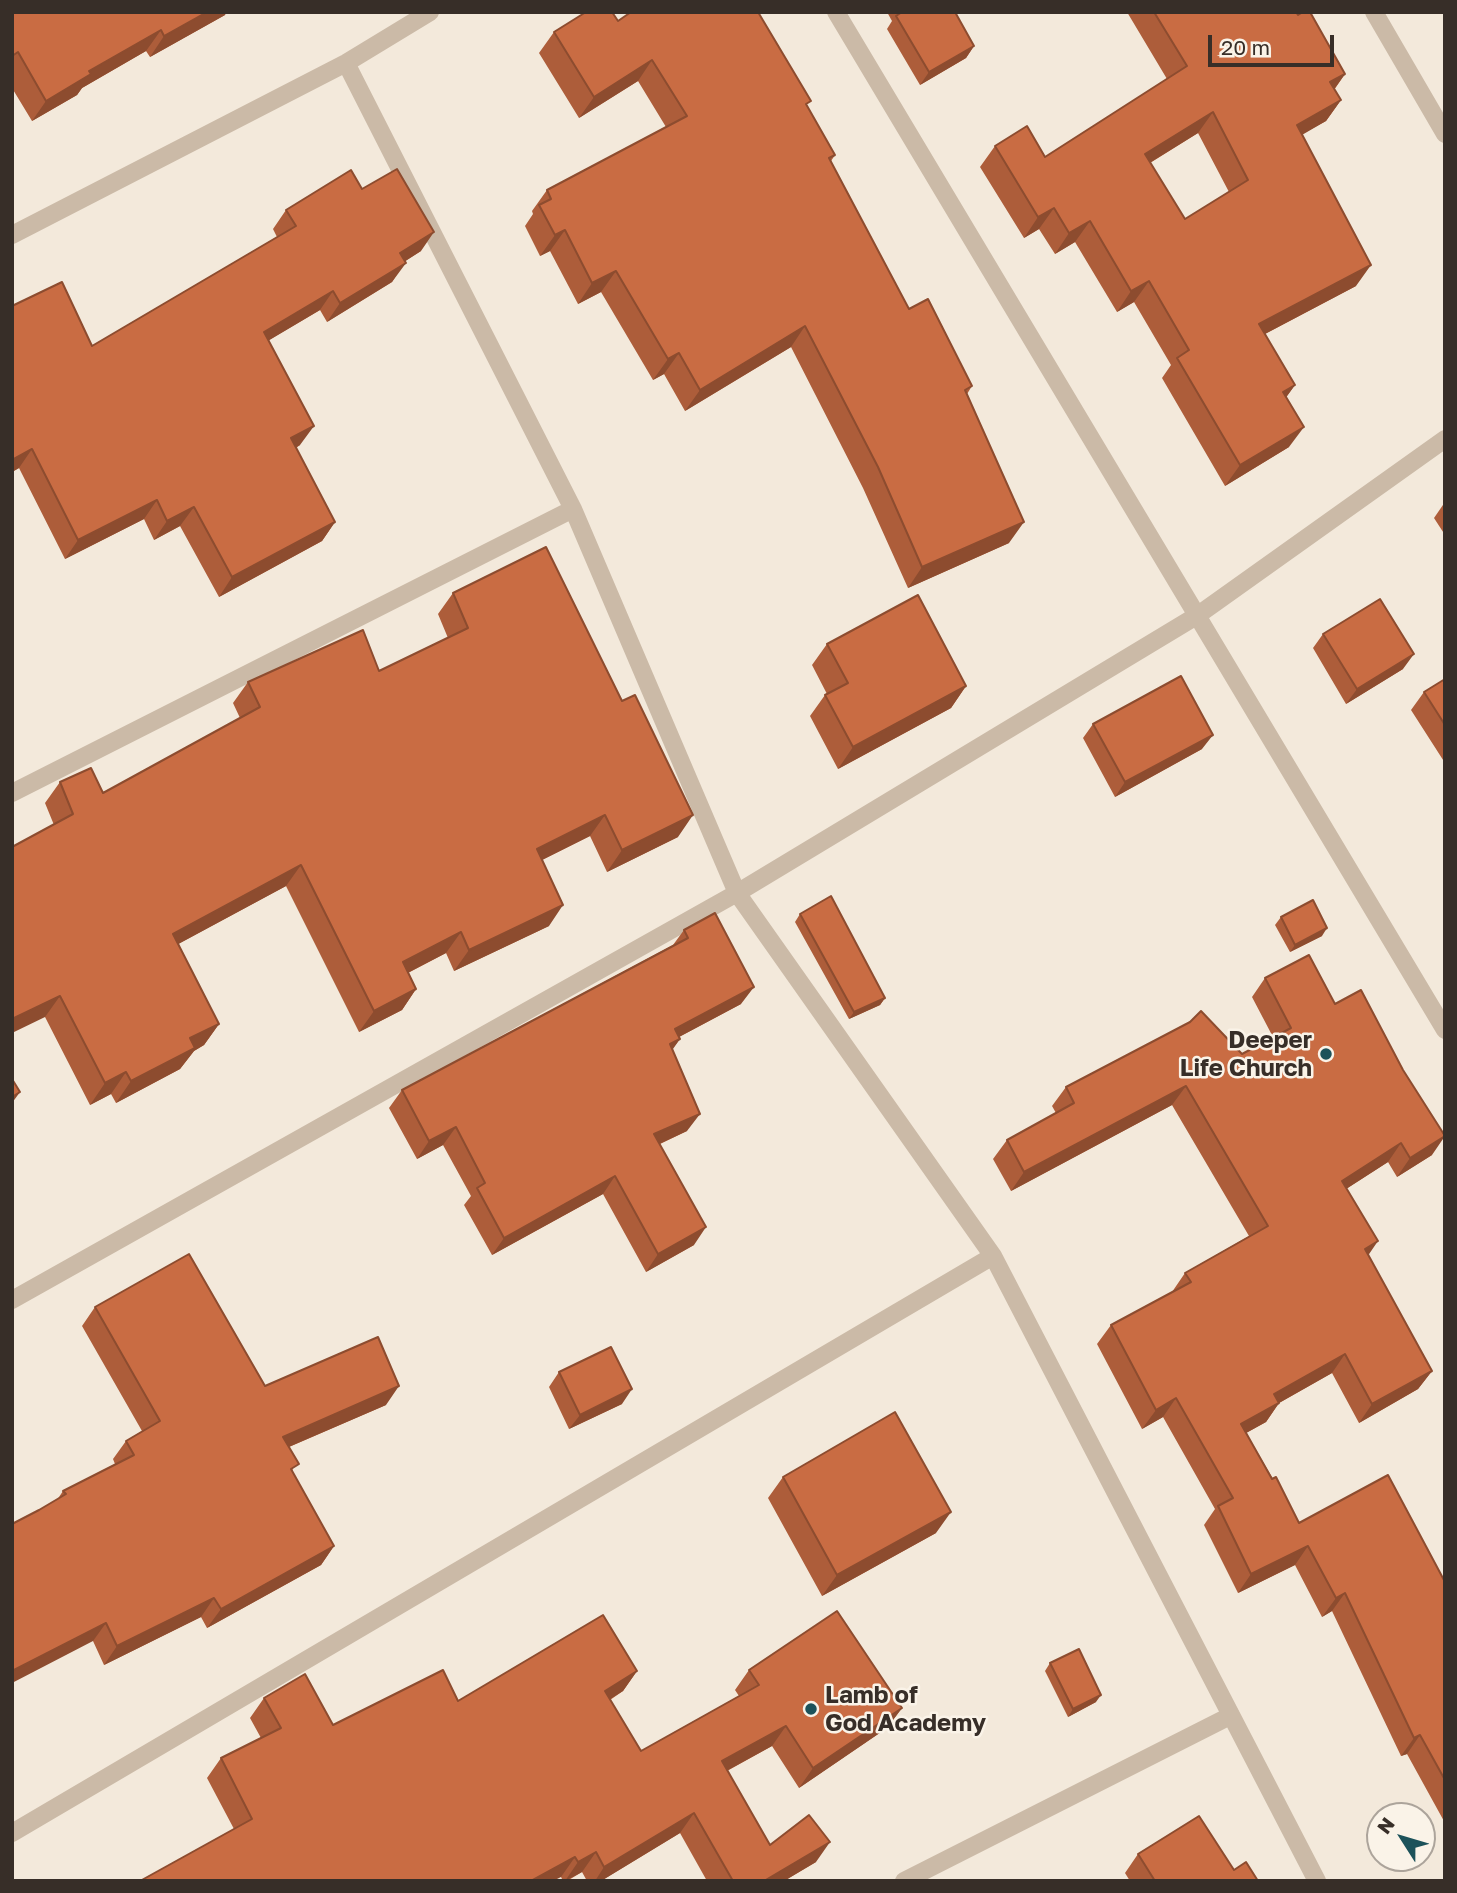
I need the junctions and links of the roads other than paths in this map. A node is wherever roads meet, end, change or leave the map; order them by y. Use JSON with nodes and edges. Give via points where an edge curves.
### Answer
{"nodes":[{"id":1,"x":430,"y":12,"type":"edge"},
{"id":2,"x":836,"y":12,"type":"edge"},
{"id":3,"x":1374,"y":12,"type":"edge"},
{"id":4,"x":346,"y":62,"type":"junction"},
{"id":5,"x":1445,"y":134,"type":"edge"},
{"id":6,"x":12,"y":235,"type":"edge"},
{"id":7,"x":1445,"y":439,"type":"edge"},
{"id":8,"x":573,"y":509,"type":"junction"},
{"id":9,"x":1198,"y":615,"type":"junction"},
{"id":10,"x":12,"y":793,"type":"edge"},
{"id":11,"x":737,"y":893,"type":"junction"},
{"id":12,"x":1445,"y":1030,"type":"edge"},
{"id":13,"x":993,"y":1256,"type":"junction"},
{"id":14,"x":12,"y":1300,"type":"edge"},
{"id":15,"x":1230,"y":1716,"type":"junction"},
{"id":16,"x":12,"y":1833,"type":"edge"},
{"id":17,"x":904,"y":1881,"type":"edge"},
{"id":18,"x":1317,"y":1881,"type":"edge"}],
"edges":[{"from":1,"to":4,"type":"street"},
{"from":2,"to":9,"type":"street"},
{"from":3,"to":5,"type":"street"},
{"from":4,"to":6,"type":"street"},
{"from":4,"to":8,"type":"street"},
{"from":7,"to":9,"type":"street"},
{"from":8,"to":10,"type":"street"},
{"from":8,"to":11,"type":"street"},
{"from":9,"to":11,"type":"street"},
{"from":9,"to":12,"type":"street"},
{"from":11,"to":13,"type":"street"},
{"from":11,"to":14,"type":"street"},
{"from":13,"to":15,"type":"street"},
{"from":13,"to":16,"type":"street"},
{"from":15,"to":17,"type":"street"},
{"from":15,"to":18,"type":"street"}]}
